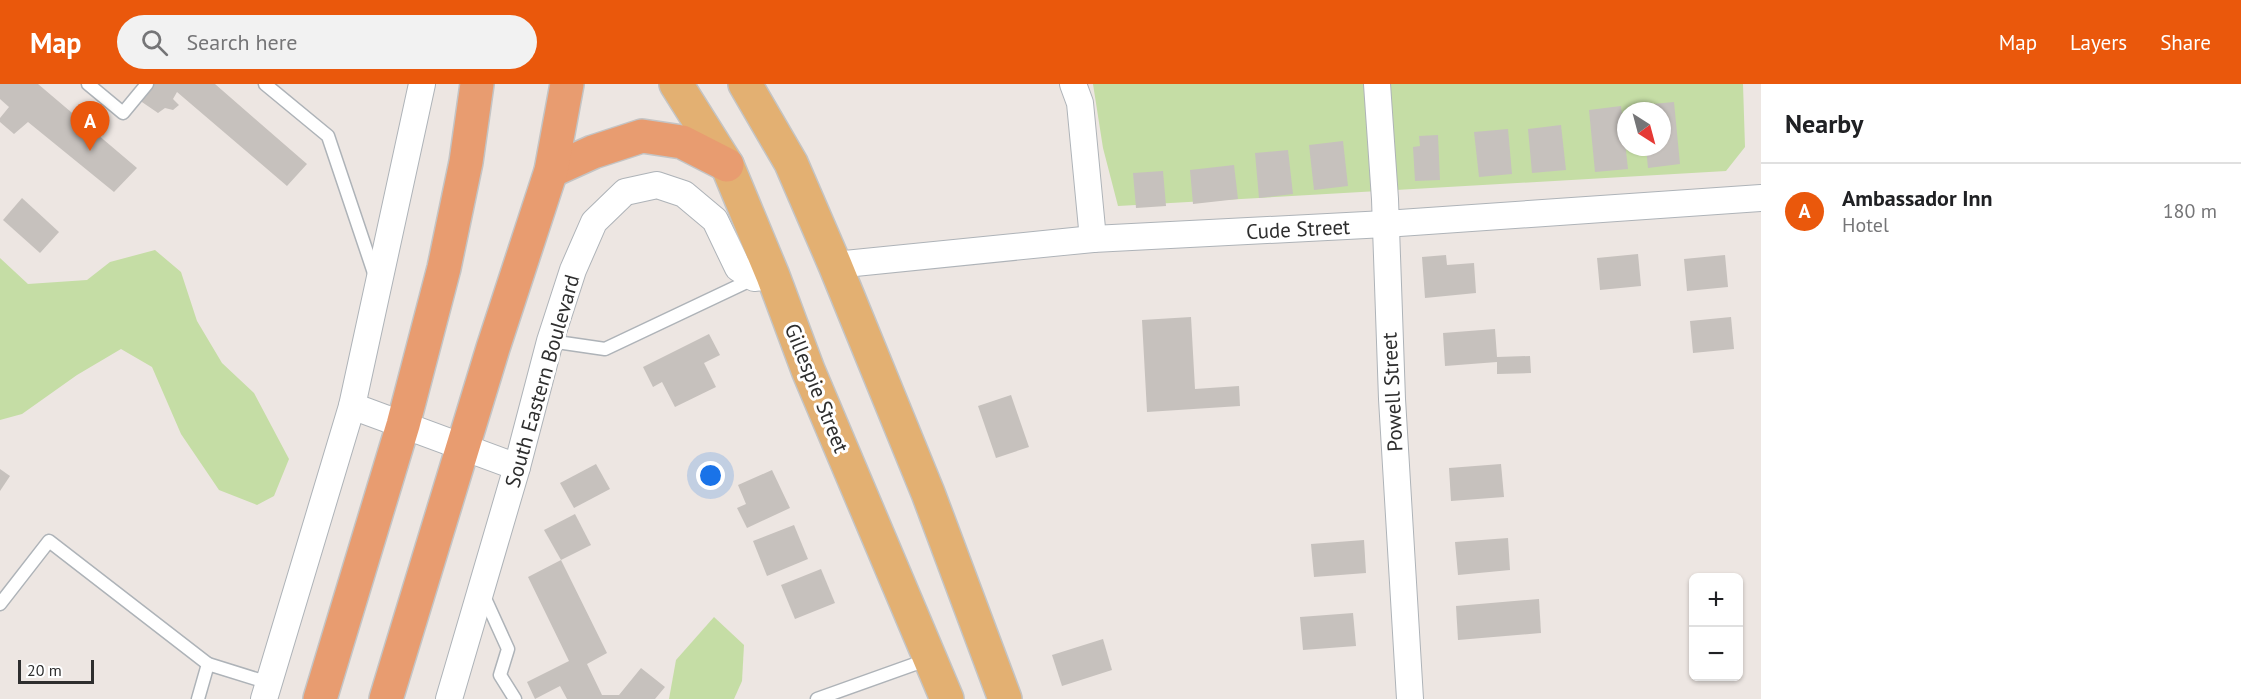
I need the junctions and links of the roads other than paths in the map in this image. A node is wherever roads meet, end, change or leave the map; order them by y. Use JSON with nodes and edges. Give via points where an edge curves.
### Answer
{"nodes":[{"id":1,"x":88,"y":84,"type":"edge"},
{"id":2,"x":147,"y":84,"type":"edge"},
{"id":3,"x":265,"y":84,"type":"edge"},
{"id":4,"x":422,"y":84,"type":"edge"},
{"id":5,"x":477,"y":84,"type":"edge"},
{"id":6,"x":567,"y":84,"type":"edge"},
{"id":7,"x":676,"y":84,"type":"edge"},
{"id":8,"x":745,"y":84,"type":"edge"},
{"id":9,"x":1073,"y":84,"type":"edge"},
{"id":10,"x":1377,"y":84,"type":"edge"},
{"id":11,"x":727,"y":165,"type":"junction"},
{"id":12,"x":551,"y":171,"type":"junction"},
{"id":13,"x":1761,"y":198,"type":"edge"},
{"id":14,"x":1385,"y":224,"type":"junction"},
{"id":15,"x":1094,"y":239,"type":"junction"},
{"id":16,"x":835,"y":265,"type":"junction"},
{"id":17,"x":764,"y":277,"type":"junction"},
{"id":18,"x":379,"y":287,"type":"junction"},
{"id":19,"x":550,"y":341,"type":"junction"},
{"id":20,"x":352,"y":406,"type":"junction"},
{"id":21,"x":403,"y":425,"type":"junction"},
{"id":22,"x":463,"y":446,"type":"junction"},
{"id":23,"x":517,"y":467,"type":"junction"},
{"id":24,"x":481,"y":590,"type":"junction"},
{"id":25,"x":0,"y":604,"type":"edge"},
{"id":26,"x":930,"y":659,"type":"junction"},
{"id":27,"x":208,"y":664,"type":"junction"},
{"id":28,"x":267,"y":691,"type":"edge"},
{"id":29,"x":198,"y":699,"type":"edge"},
{"id":30,"x":320,"y":699,"type":"edge"},
{"id":31,"x":386,"y":699,"type":"edge"},
{"id":32,"x":449,"y":699,"type":"edge"},
{"id":33,"x":515,"y":699,"type":"edge"},
{"id":34,"x":817,"y":699,"type":"edge"},
{"id":35,"x":946,"y":699,"type":"edge"},
{"id":36,"x":1005,"y":699,"type":"edge"},
{"id":37,"x":1410,"y":699,"type":"edge"}],
"edges":[{"from":1,"to":2,"type":"lane","via":[[123,113]]},
{"from":3,"to":18,"type":"lane","via":[[328,136]]},
{"from":4,"to":18,"type":"street"},
{"from":5,"to":21,"type":"highway","via":[[444,268]]},
{"from":6,"to":12,"type":"highway"},
{"from":7,"to":11,"type":"main road","name":"Gillespie Street"},
{"from":8,"to":16,"type":"main road","via":[[790,163]]},
{"from":9,"to":15,"type":"street","via":[[1080,103]]},
{"from":10,"to":14,"type":"street","name":"Powell Street"},
{"from":11,"to":12,"type":"highway","via":[[682,142],[642,136]]},
{"from":11,"to":17,"type":"main road","name":"Gillespie Street"},
{"from":12,"to":22,"type":"highway"},
{"from":13,"to":14,"type":"street","name":"Cude Street"},
{"from":14,"to":15,"type":"street","name":"Cude Street"},
{"from":14,"to":37,"type":"street","name":"Powell Street"},
{"from":15,"to":16,"type":"street","name":"Cude Street"},
{"from":16,"to":36,"type":"main road","via":[[928,493]]},
{"from":17,"to":19,"type":"lane","via":[[605,349]]},
{"from":17,"to":19,"type":"street","name":"South Eastern Boulevard","via":[[738,268],[715,220],[684,194],[657,185],[625,192],[594,222],[573,270]]},
{"from":17,"to":26,"type":"main road","name":"Gillespie Street","via":[[808,370]]},
{"from":18,"to":20,"type":"street"},
{"from":19,"to":23,"type":"street","name":"South Eastern Boulevard"},
{"from":20,"to":21,"type":"street"},
{"from":20,"to":28,"type":"street"},
{"from":21,"to":22,"type":"street"},
{"from":21,"to":30,"type":"highway"},
{"from":22,"to":23,"type":"street"},
{"from":22,"to":31,"type":"highway"},
{"from":23,"to":24,"type":"street","name":"South Eastern Boulevard"},
{"from":24,"to":32,"type":"street","name":"South Eastern Boulevard"},
{"from":24,"to":33,"type":"lane","via":[[508,649],[500,675]]},
{"from":25,"to":27,"type":"lane","via":[[49,541]]},
{"from":26,"to":34,"type":"lane"},
{"from":26,"to":35,"type":"main road","name":"Gillespie Street"},
{"from":27,"to":28,"type":"lane"},
{"from":27,"to":29,"type":"lane"}]}
